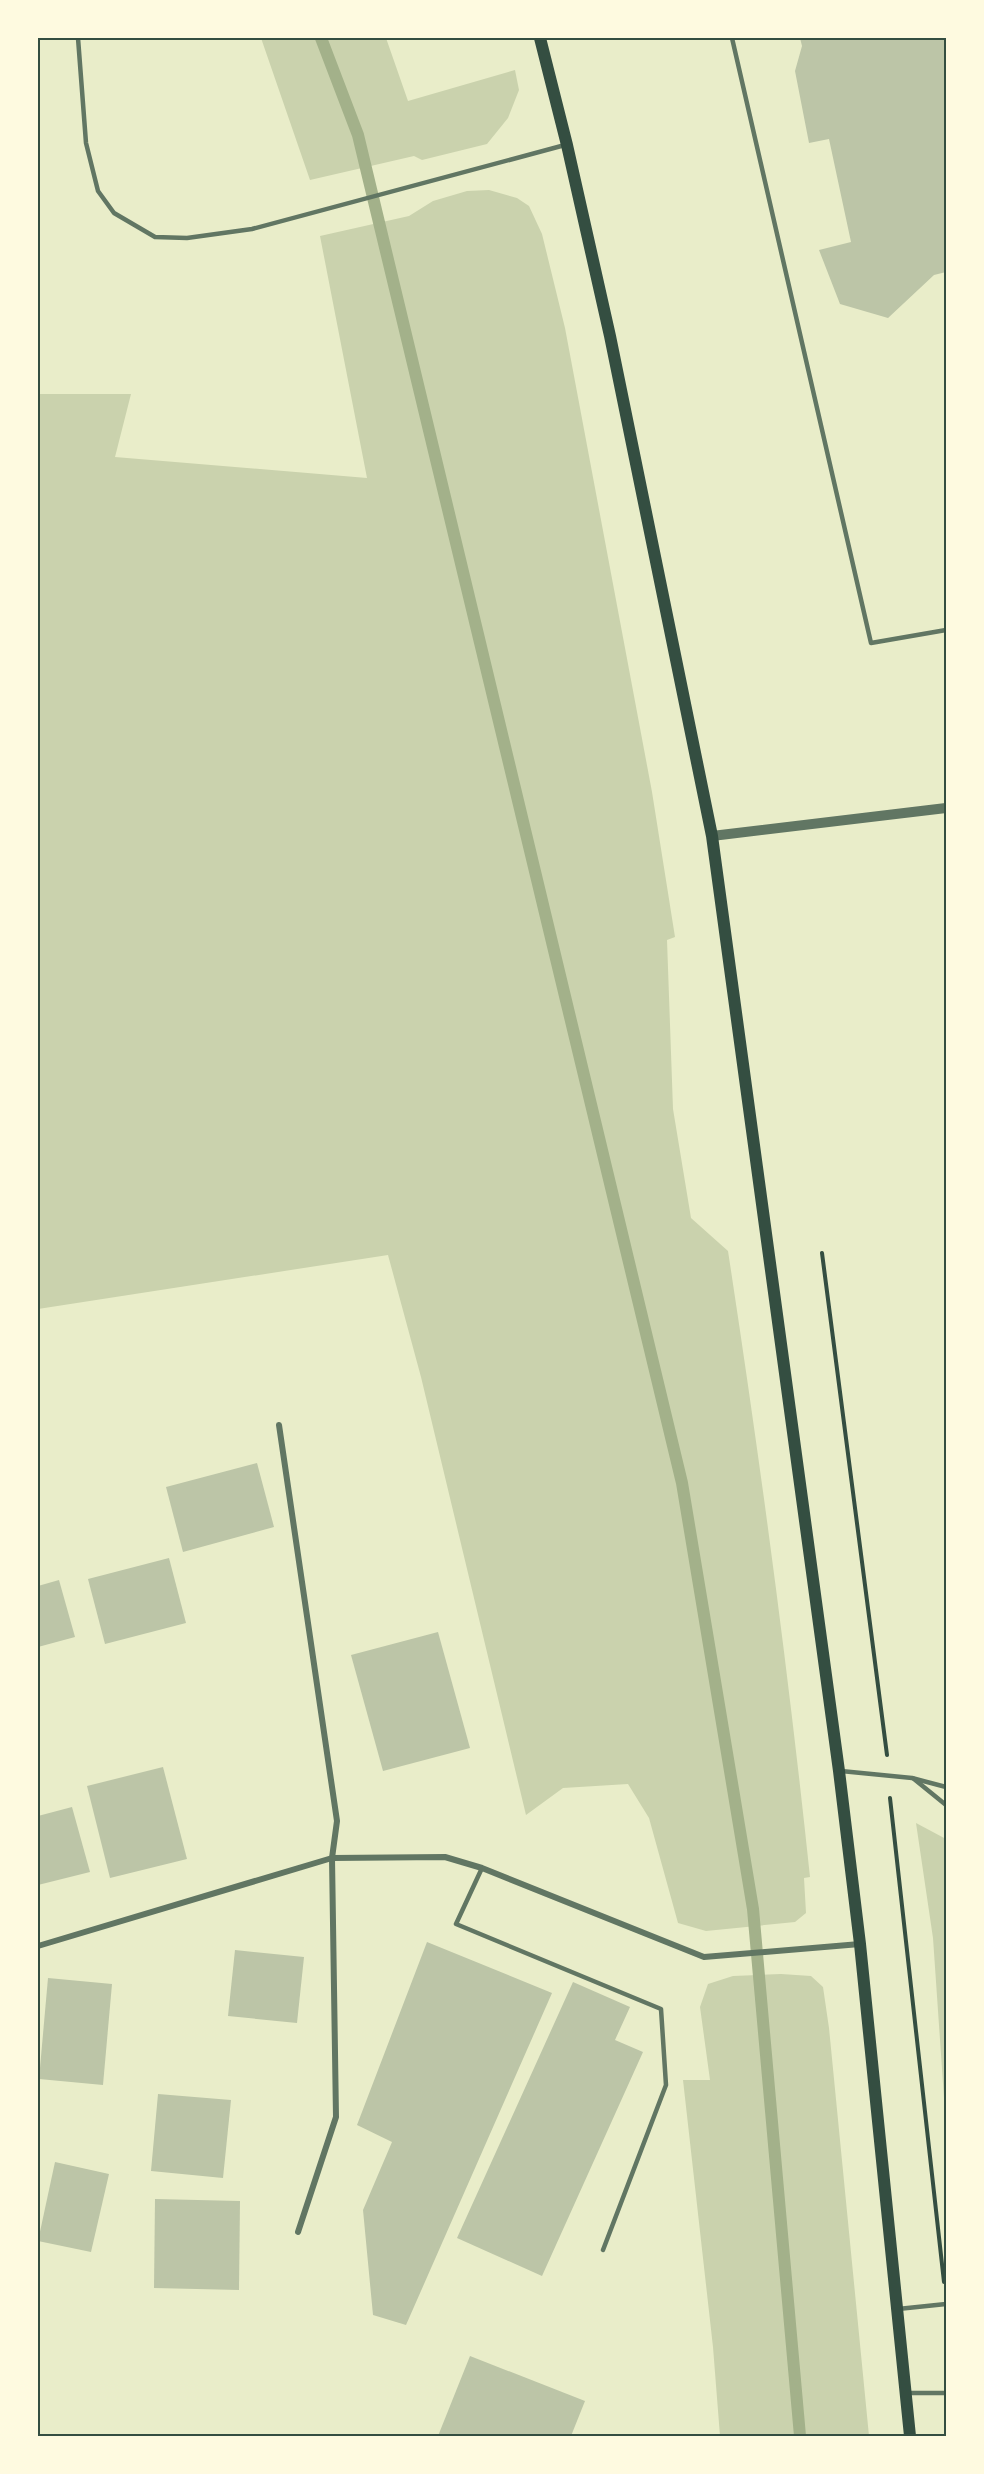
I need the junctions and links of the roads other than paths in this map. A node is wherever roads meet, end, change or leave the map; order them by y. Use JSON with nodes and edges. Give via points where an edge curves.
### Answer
{"nodes":[{"id":1,"x":78,"y":38,"type":"edge"},
{"id":2,"x":540,"y":38,"type":"edge"},
{"id":3,"x":732,"y":38,"type":"edge"},
{"id":4,"x":567,"y":145,"type":"junction"},
{"id":5,"x":946,"y":630,"type":"edge"},
{"id":6,"x":946,"y":808,"type":"edge"},
{"id":7,"x":712,"y":836,"type":"junction"},
{"id":8,"x":279,"y":1425,"type":"dead end"},
{"id":9,"x":839,"y":1771,"type":"junction"},
{"id":10,"x":912,"y":1778,"type":"junction"},
{"id":11,"x":946,"y":1787,"type":"edge"},
{"id":12,"x":946,"y":1806,"type":"edge"},
{"id":13,"x":332,"y":1858,"type":"junction"},
{"id":14,"x":482,"y":1868,"type":"junction"},
{"id":15,"x":860,"y":1944,"type":"junction"},
{"id":16,"x":38,"y":1946,"type":"edge"},
{"id":17,"x":298,"y":2232,"type":"dead end"},
{"id":18,"x":603,"y":2250,"type":"dead end"},
{"id":19,"x":946,"y":2304,"type":"edge"},
{"id":20,"x":898,"y":2310,"type":"junction"},
{"id":21,"x":906,"y":2393,"type":"junction"},
{"id":22,"x":946,"y":2393,"type":"edge"},
{"id":23,"x":910,"y":2436,"type":"edge"}],
"edges":[{"from":1,"to":4,"type":"lane","via":[[86,143],[98,191],[114,213],[155,237],[187,238],[252,228]]},
{"from":2,"to":4,"type":"main road"},
{"from":3,"to":5,"type":"lane","via":[[871,643]]},
{"from":4,"to":7,"type":"main road"},
{"from":6,"to":7,"type":"street"},
{"from":7,"to":9,"type":"main road"},
{"from":8,"to":13,"type":"street","via":[[337,1821]]},
{"from":9,"to":10,"type":"lane"},
{"from":9,"to":15,"type":"main road"},
{"from":10,"to":11,"type":"lane"},
{"from":10,"to":12,"type":"lane"},
{"from":13,"to":14,"type":"street","via":[[445,1857]]},
{"from":13,"to":16,"type":"street"},
{"from":13,"to":17,"type":"street","via":[[336,2117]]},
{"from":14,"to":15,"type":"street","via":[[704,1957]]},
{"from":14,"to":18,"type":"lane","via":[[456,1924],[661,2009],[666,2085]]},
{"from":15,"to":20,"type":"main road"},
{"from":19,"to":20,"type":"lane"},
{"from":20,"to":21,"type":"main road"},
{"from":21,"to":22,"type":"lane"},
{"from":21,"to":23,"type":"main road"}]}
